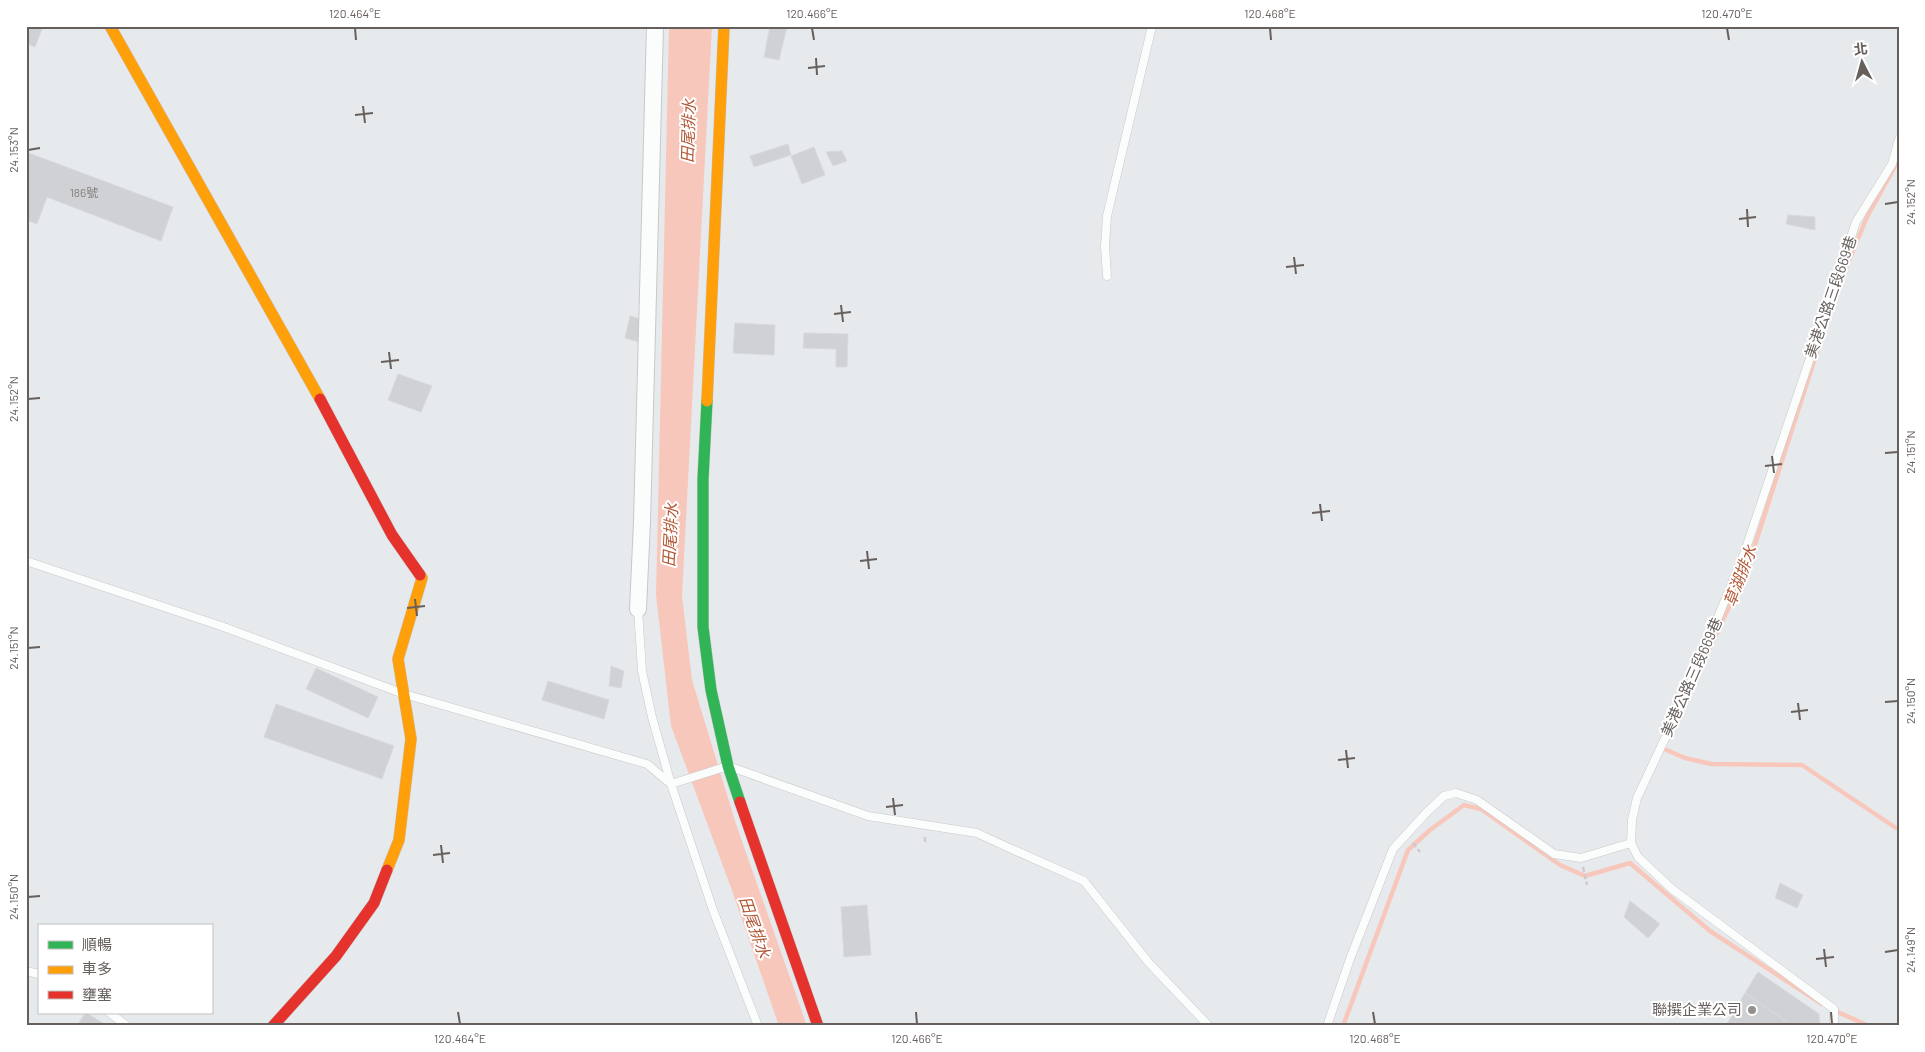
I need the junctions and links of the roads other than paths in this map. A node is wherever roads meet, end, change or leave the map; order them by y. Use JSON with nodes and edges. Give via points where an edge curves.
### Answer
{"nodes":[{"id":1,"x":110,"y":26,"type":"edge"},
{"id":2,"x":655,"y":26,"type":"edge"},
{"id":3,"x":724,"y":26,"type":"edge"},
{"id":4,"x":1152,"y":26,"type":"edge"},
{"id":5,"x":1899,"y":139,"type":"edge"},
{"id":6,"x":1107,"y":276,"type":"dead end"},
{"id":7,"x":26,"y":561,"type":"edge"},
{"id":8,"x":638,"y":609,"type":"joint"},
{"id":9,"x":404,"y":694,"type":"junction"},
{"id":10,"x":728,"y":766,"type":"junction"},
{"id":11,"x":671,"y":784,"type":"junction"},
{"id":12,"x":1631,"y":843,"type":"junction"},
{"id":13,"x":111,"y":1014,"type":"edge"},
{"id":14,"x":127,"y":1026,"type":"edge"},
{"id":15,"x":274,"y":1026,"type":"edge"},
{"id":16,"x":758,"y":1026,"type":"edge"},
{"id":17,"x":818,"y":1026,"type":"edge"},
{"id":18,"x":1209,"y":1026,"type":"edge"},
{"id":19,"x":1326,"y":1026,"type":"edge"},
{"id":20,"x":1834,"y":1026,"type":"edge"}],
"edges":[{"from":1,"to":9,"type":"street","via":[[318,394],[392,535],[422,578],[398,659]]},
{"from":2,"to":8,"type":"street"},
{"from":3,"to":10,"type":"street","via":[[703,479],[703,627],[711,690]]},
{"from":4,"to":6,"type":"lane","via":[[1106,216]]},
{"from":5,"to":12,"type":"lane","name":"美港公路三段669巷","via":[[1892,164],[1856,222],[1744,554],[1691,683],[1637,798]]},
{"from":7,"to":9,"type":"lane","via":[[221,626]]},
{"from":8,"to":11,"type":"lane","via":[[642,671]]},
{"from":9,"to":11,"type":"lane","via":[[647,764]]},
{"from":9,"to":15,"type":"street","via":[[411,739],[399,840],[374,903],[336,956]]},
{"from":10,"to":11,"type":"lane"},
{"from":10,"to":17,"type":"street"},
{"from":10,"to":18,"type":"lane","via":[[868,816],[977,833],[1084,881],[1150,962]]},
{"from":11,"to":16,"type":"lane"},
{"from":12,"to":19,"type":"lane","via":[[1581,858],[1554,854],[1477,800],[1456,793],[1444,796],[1393,849]]},
{"from":12,"to":20,"type":"lane","via":[[1638,857],[1672,889],[1834,1009]]},
{"from":13,"to":14,"type":"lane"}]}
